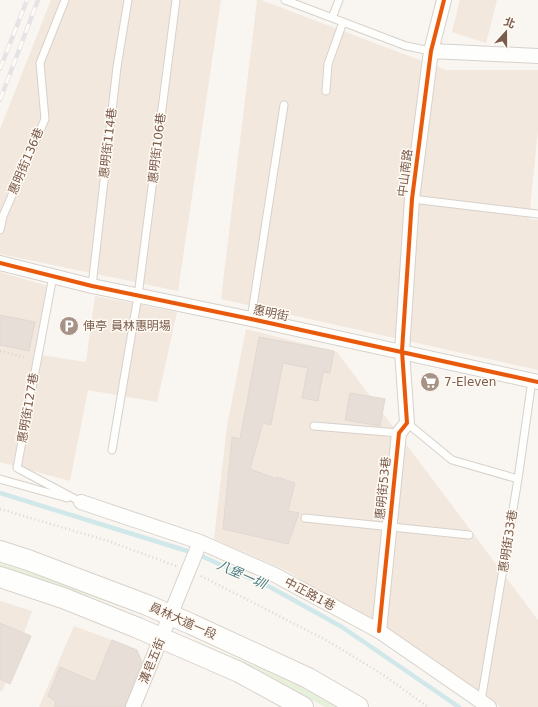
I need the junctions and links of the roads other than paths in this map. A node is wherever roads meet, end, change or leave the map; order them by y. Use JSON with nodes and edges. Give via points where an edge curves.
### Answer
{"nodes":[{"id":1,"x":65,"y":0,"type":"edge"},
{"id":2,"x":128,"y":0,"type":"edge"},
{"id":3,"x":176,"y":0,"type":"edge"},
{"id":4,"x":286,"y":0,"type":"edge"},
{"id":5,"x":339,"y":0,"type":"edge"},
{"id":6,"x":444,"y":0,"type":"edge"},
{"id":7,"x":332,"y":18,"type":"junction"},
{"id":8,"x":343,"y":22,"type":"junction"},
{"id":9,"x":431,"y":51,"type":"junction"},
{"id":10,"x":538,"y":55,"type":"edge"},
{"id":11,"x":326,"y":91,"type":"dead end"},
{"id":12,"x":284,"y":105,"type":"dead end"},
{"id":13,"x":412,"y":199,"type":"junction"},
{"id":14,"x":538,"y":214,"type":"edge"},
{"id":15,"x":0,"y":230,"type":"edge"},
{"id":16,"x":0,"y":263,"type":"edge"},
{"id":17,"x":52,"y":276,"type":"junction"},
{"id":18,"x":92,"y":286,"type":"junction"},
{"id":19,"x":138,"y":296,"type":"junction"},
{"id":20,"x":251,"y":318,"type":"junction"},
{"id":21,"x":402,"y":351,"type":"junction"},
{"id":22,"x":535,"y":381,"type":"edge"},
{"id":23,"x":314,"y":426,"type":"dead end"},
{"id":24,"x":403,"y":428,"type":"junction"},
{"id":25,"x":112,"y":450,"type":"dead end"},
{"id":26,"x":0,"y":479,"type":"edge"},
{"id":27,"x":518,"y":479,"type":"junction"},
{"id":28,"x":81,"y":502,"type":"junction"},
{"id":29,"x":305,"y":518,"type":"dead end"},
{"id":30,"x":389,"y":527,"type":"junction"},
{"id":31,"x":469,"y":535,"type":"dead end"},
{"id":32,"x":199,"y":545,"type":"junction"},
{"id":33,"x":0,"y":551,"type":"edge"},
{"id":34,"x":0,"y":577,"type":"edge"},
{"id":35,"x":171,"y":615,"type":"junction"},
{"id":36,"x":379,"y":630,"type":"junction"},
{"id":37,"x":161,"y":638,"type":"junction"},
{"id":38,"x":485,"y":704,"type":"edge"},
{"id":39,"x":133,"y":707,"type":"edge"},
{"id":40,"x":303,"y":707,"type":"edge"},
{"id":41,"x":358,"y":707,"type":"edge"}],
"edges":[{"from":1,"to":15,"type":"lane","name":"惠明街136巷","via":[[40,63],[44,119],[3,216]]},
{"from":2,"to":18,"type":"lane","name":"惠明街114巷","via":[[117,67]]},
{"from":3,"to":19,"type":"lane","name":"惠明街106巷"},
{"from":4,"to":7,"type":"lane"},
{"from":5,"to":7,"type":"lane"},
{"from":6,"to":9,"type":"street","name":"中山南路"},
{"from":7,"to":8,"type":"lane"},
{"from":8,"to":9,"type":"lane","via":[[406,46]]},
{"from":8,"to":11,"type":"lane","via":[[328,64]]},
{"from":9,"to":10,"type":"street"},
{"from":9,"to":13,"type":"street","name":"中山南路"},
{"from":12,"to":20,"type":"lane"},
{"from":13,"to":14,"type":"lane"},
{"from":13,"to":21,"type":"street","name":"中山南路"},
{"from":16,"to":17,"type":"street","name":"惠明街"},
{"from":17,"to":18,"type":"street","name":"惠明街"},
{"from":17,"to":28,"type":"lane","name":"惠明街127巷","via":[[17,468]]},
{"from":18,"to":19,"type":"street","name":"惠明街"},
{"from":19,"to":20,"type":"street","name":"惠明街"},
{"from":19,"to":25,"type":"lane","name":"惠明街106巷"},
{"from":20,"to":21,"type":"street","name":"惠明街"},
{"from":21,"to":22,"type":"street","name":"惠明街"},
{"from":21,"to":24,"type":"street","name":"惠明街53巷"},
{"from":22,"to":27,"type":"lane","name":"惠明街33巷"},
{"from":23,"to":24,"type":"lane"},
{"from":24,"to":27,"type":"lane","via":[[452,460]]},
{"from":24,"to":30,"type":"street","name":"惠明街53巷"},
{"from":26,"to":28,"type":"lane","name":"中正路1巷"},
{"from":27,"to":38,"type":"lane","name":"惠明街33巷"},
{"from":28,"to":32,"type":"street","name":"中正路1巷"},
{"from":29,"to":30,"type":"lane"},
{"from":30,"to":31,"type":"lane"},
{"from":30,"to":36,"type":"street","name":"惠明街53巷"},
{"from":32,"to":35,"type":"street","name":"溝皂五街"},
{"from":32,"to":36,"type":"street","name":"中正路1巷","via":[[275,575]]},
{"from":33,"to":35,"type":"main road","name":"員林大道一段"},
{"from":34,"to":37,"type":"main road","name":"員林大道一段","via":[[63,598]]},
{"from":35,"to":37,"type":"street","name":"溝皂五街"},
{"from":35,"to":41,"type":"main road","name":"員林大道一段","via":[[308,678]]},
{"from":36,"to":38,"type":"street","name":"中正路1巷"},
{"from":37,"to":39,"type":"street","name":"溝皂五街"},
{"from":37,"to":40,"type":"main road","name":"員林大道一段","via":[[239,672]]}]}
